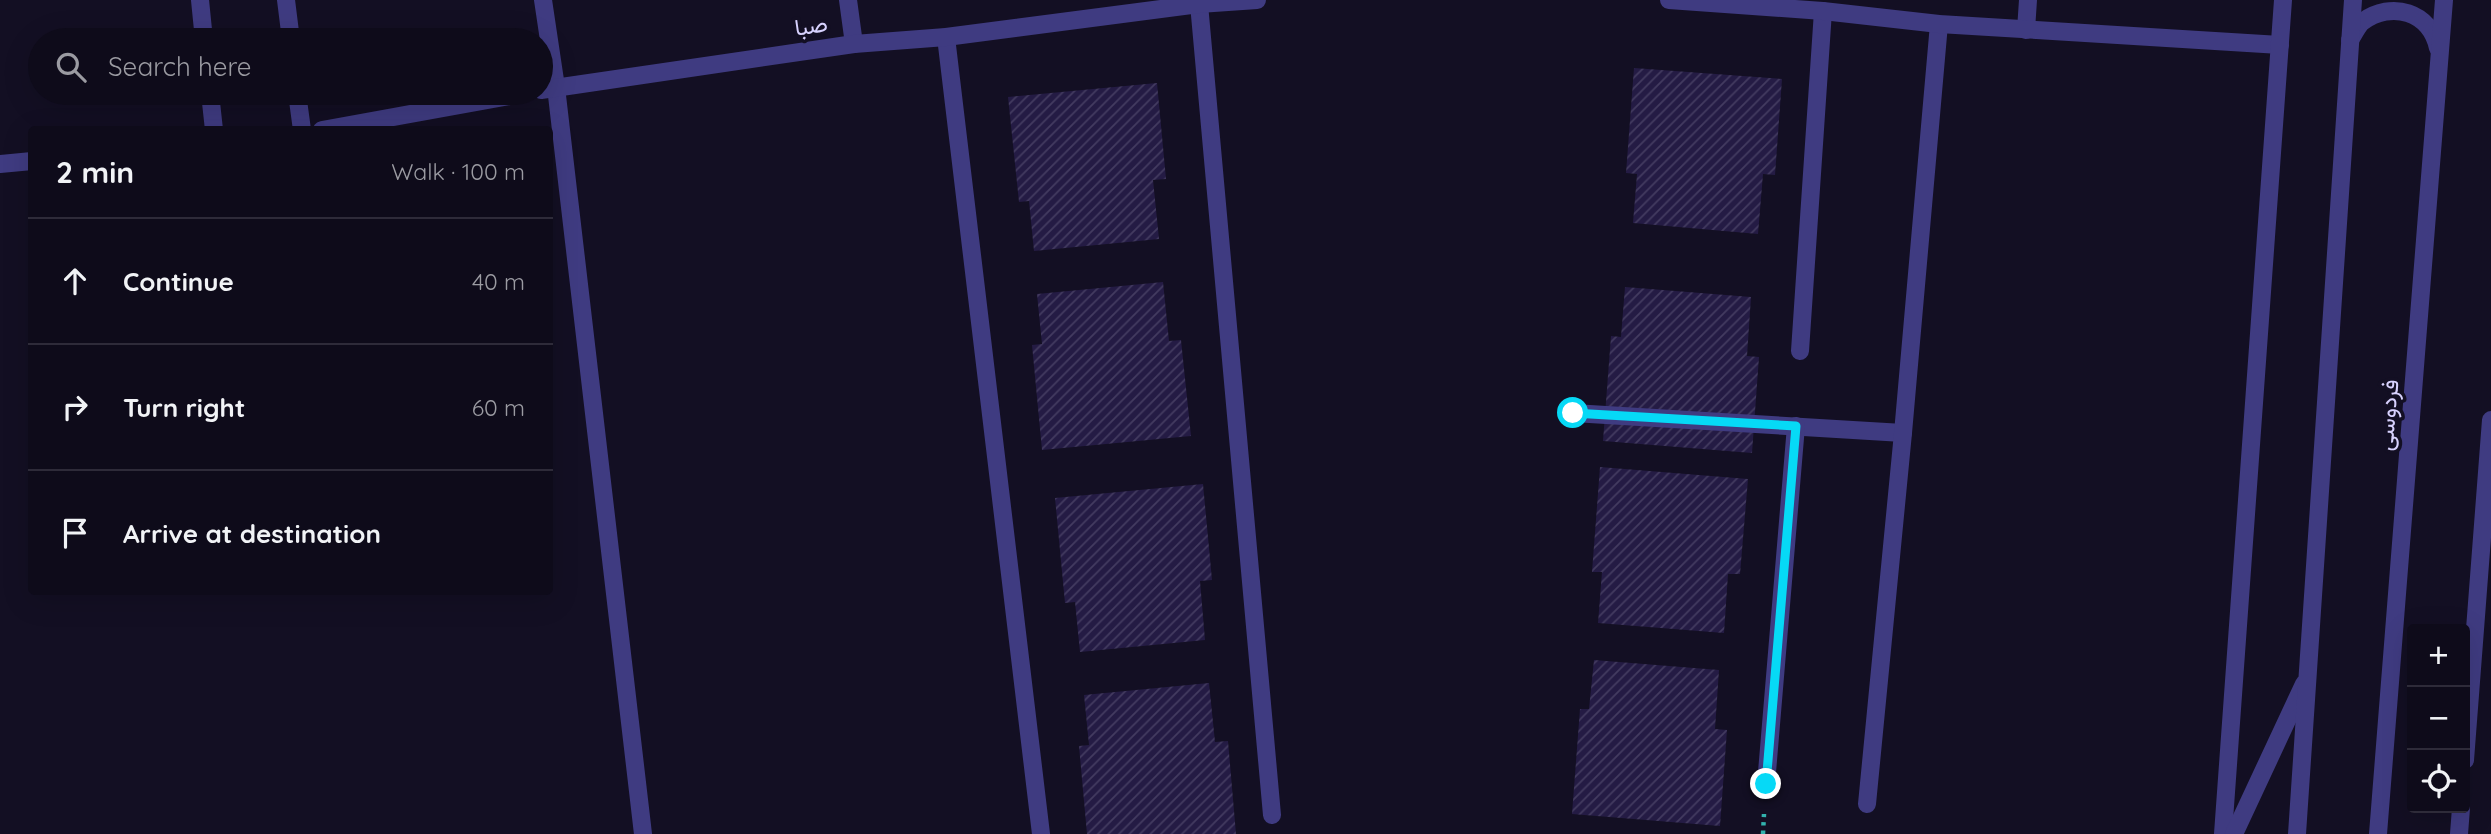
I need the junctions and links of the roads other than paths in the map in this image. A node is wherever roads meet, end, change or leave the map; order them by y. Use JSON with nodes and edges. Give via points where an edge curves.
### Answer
{"nodes":[{"id":1,"x":200,"y":0,"type":"edge"},
{"id":2,"x":286,"y":0,"type":"edge"},
{"id":3,"x":544,"y":0,"type":"edge"},
{"id":4,"x":848,"y":0,"type":"edge"},
{"id":5,"x":1257,"y":0,"type":"edge"},
{"id":6,"x":1669,"y":0,"type":"edge"},
{"id":7,"x":2028,"y":0,"type":"edge"},
{"id":8,"x":2283,"y":0,"type":"edge"},
{"id":9,"x":2354,"y":0,"type":"edge"},
{"id":10,"x":2444,"y":0,"type":"edge"},
{"id":11,"x":1771,"y":3,"type":"edge"},
{"id":12,"x":1199,"y":4,"type":"junction"},
{"id":13,"x":1134,"y":6,"type":"edge"},
{"id":14,"x":1823,"y":11,"type":"junction"},
{"id":15,"x":1939,"y":24,"type":"junction"},
{"id":16,"x":203,"y":28,"type":"edge"},
{"id":17,"x":290,"y":28,"type":"edge"},
{"id":18,"x":545,"y":28,"type":"edge"},
{"id":19,"x":2026,"y":30,"type":"junction"},
{"id":20,"x":946,"y":37,"type":"junction"},
{"id":21,"x":2349,"y":42,"type":"junction"},
{"id":22,"x":854,"y":44,"type":"junction"},
{"id":23,"x":2280,"y":45,"type":"junction"},
{"id":24,"x":2440,"y":55,"type":"junction"},
{"id":25,"x":553,"y":88,"type":"edge"},
{"id":26,"x":211,"y":105,"type":"edge"},
{"id":27,"x":299,"y":105,"type":"edge"},
{"id":28,"x":460,"y":105,"type":"edge"},
{"id":29,"x":550,"y":105,"type":"edge"},
{"id":30,"x":214,"y":126,"type":"edge"},
{"id":31,"x":301,"y":126,"type":"edge"},
{"id":32,"x":344,"y":126,"type":"edge"},
{"id":33,"x":553,"y":126,"type":"edge"},
{"id":34,"x":553,"y":128,"type":"edge"},
{"id":35,"x":28,"y":161,"type":"edge"},
{"id":36,"x":0,"y":164,"type":"edge"},
{"id":37,"x":1800,"y":351,"type":"dead end"},
{"id":38,"x":1573,"y":413,"type":"dead end"},
{"id":39,"x":2491,"y":421,"type":"edge"},
{"id":40,"x":1796,"y":426,"type":"junction"},
{"id":41,"x":1903,"y":433,"type":"junction"},
{"id":42,"x":2308,"y":675,"type":"junction"},
{"id":43,"x":2466,"y":750,"type":"edge"},
{"id":44,"x":1766,"y":784,"type":"dead end"},
{"id":45,"x":1867,"y":804,"type":"dead end"},
{"id":46,"x":2461,"y":813,"type":"edge"},
{"id":47,"x":1272,"y":815,"type":"dead end"},
{"id":48,"x":643,"y":834,"type":"edge"},
{"id":49,"x":1041,"y":834,"type":"edge"},
{"id":50,"x":2223,"y":834,"type":"edge"},
{"id":51,"x":2234,"y":834,"type":"edge"},
{"id":52,"x":2297,"y":834,"type":"edge"},
{"id":53,"x":2378,"y":834,"type":"edge"},
{"id":54,"x":2459,"y":834,"type":"edge"}],
"edges":[{"from":1,"to":16,"type":"street"},
{"from":2,"to":17,"type":"street"},
{"from":3,"to":18,"type":"street"},
{"from":4,"to":22,"type":"street"},
{"from":5,"to":12,"type":"street","name":"صبا"},
{"from":6,"to":11,"type":"street"},
{"from":7,"to":19,"type":"street"},
{"from":8,"to":23,"type":"street"},
{"from":9,"to":21,"type":"street"},
{"from":10,"to":24,"type":"street","name":"فردوسی"},
{"from":11,"to":14,"type":"street"},
{"from":12,"to":13,"type":"street","name":"صبا"},
{"from":12,"to":47,"type":"street"},
{"from":13,"to":20,"type":"street","name":"صبا"},
{"from":14,"to":15,"type":"street"},
{"from":14,"to":37,"type":"street"},
{"from":15,"to":19,"type":"street"},
{"from":15,"to":41,"type":"street"},
{"from":19,"to":23,"type":"street"},
{"from":20,"to":22,"type":"street","name":"صبا"},
{"from":20,"to":49,"type":"street"},
{"from":21,"to":24,"type":"street","via":[[2360,23],[2378,11],[2400,9],[2420,16],[2435,33]]},
{"from":21,"to":42,"type":"street"},
{"from":22,"to":25,"type":"street","name":"صبا"},
{"from":23,"to":50,"type":"street"},
{"from":24,"to":53,"type":"street","name":"فردوسی"},
{"from":26,"to":30,"type":"street"},
{"from":27,"to":31,"type":"street"},
{"from":28,"to":32,"type":"street"},
{"from":29,"to":33,"type":"street"},
{"from":34,"to":48,"type":"street"},
{"from":35,"to":36,"type":"street"},
{"from":38,"to":40,"type":"street"},
{"from":39,"to":43,"type":"street"},
{"from":40,"to":41,"type":"street"},
{"from":40,"to":44,"type":"street"},
{"from":41,"to":45,"type":"street"},
{"from":42,"to":51,"type":"street"},
{"from":42,"to":52,"type":"street"},
{"from":46,"to":54,"type":"street"}]}
